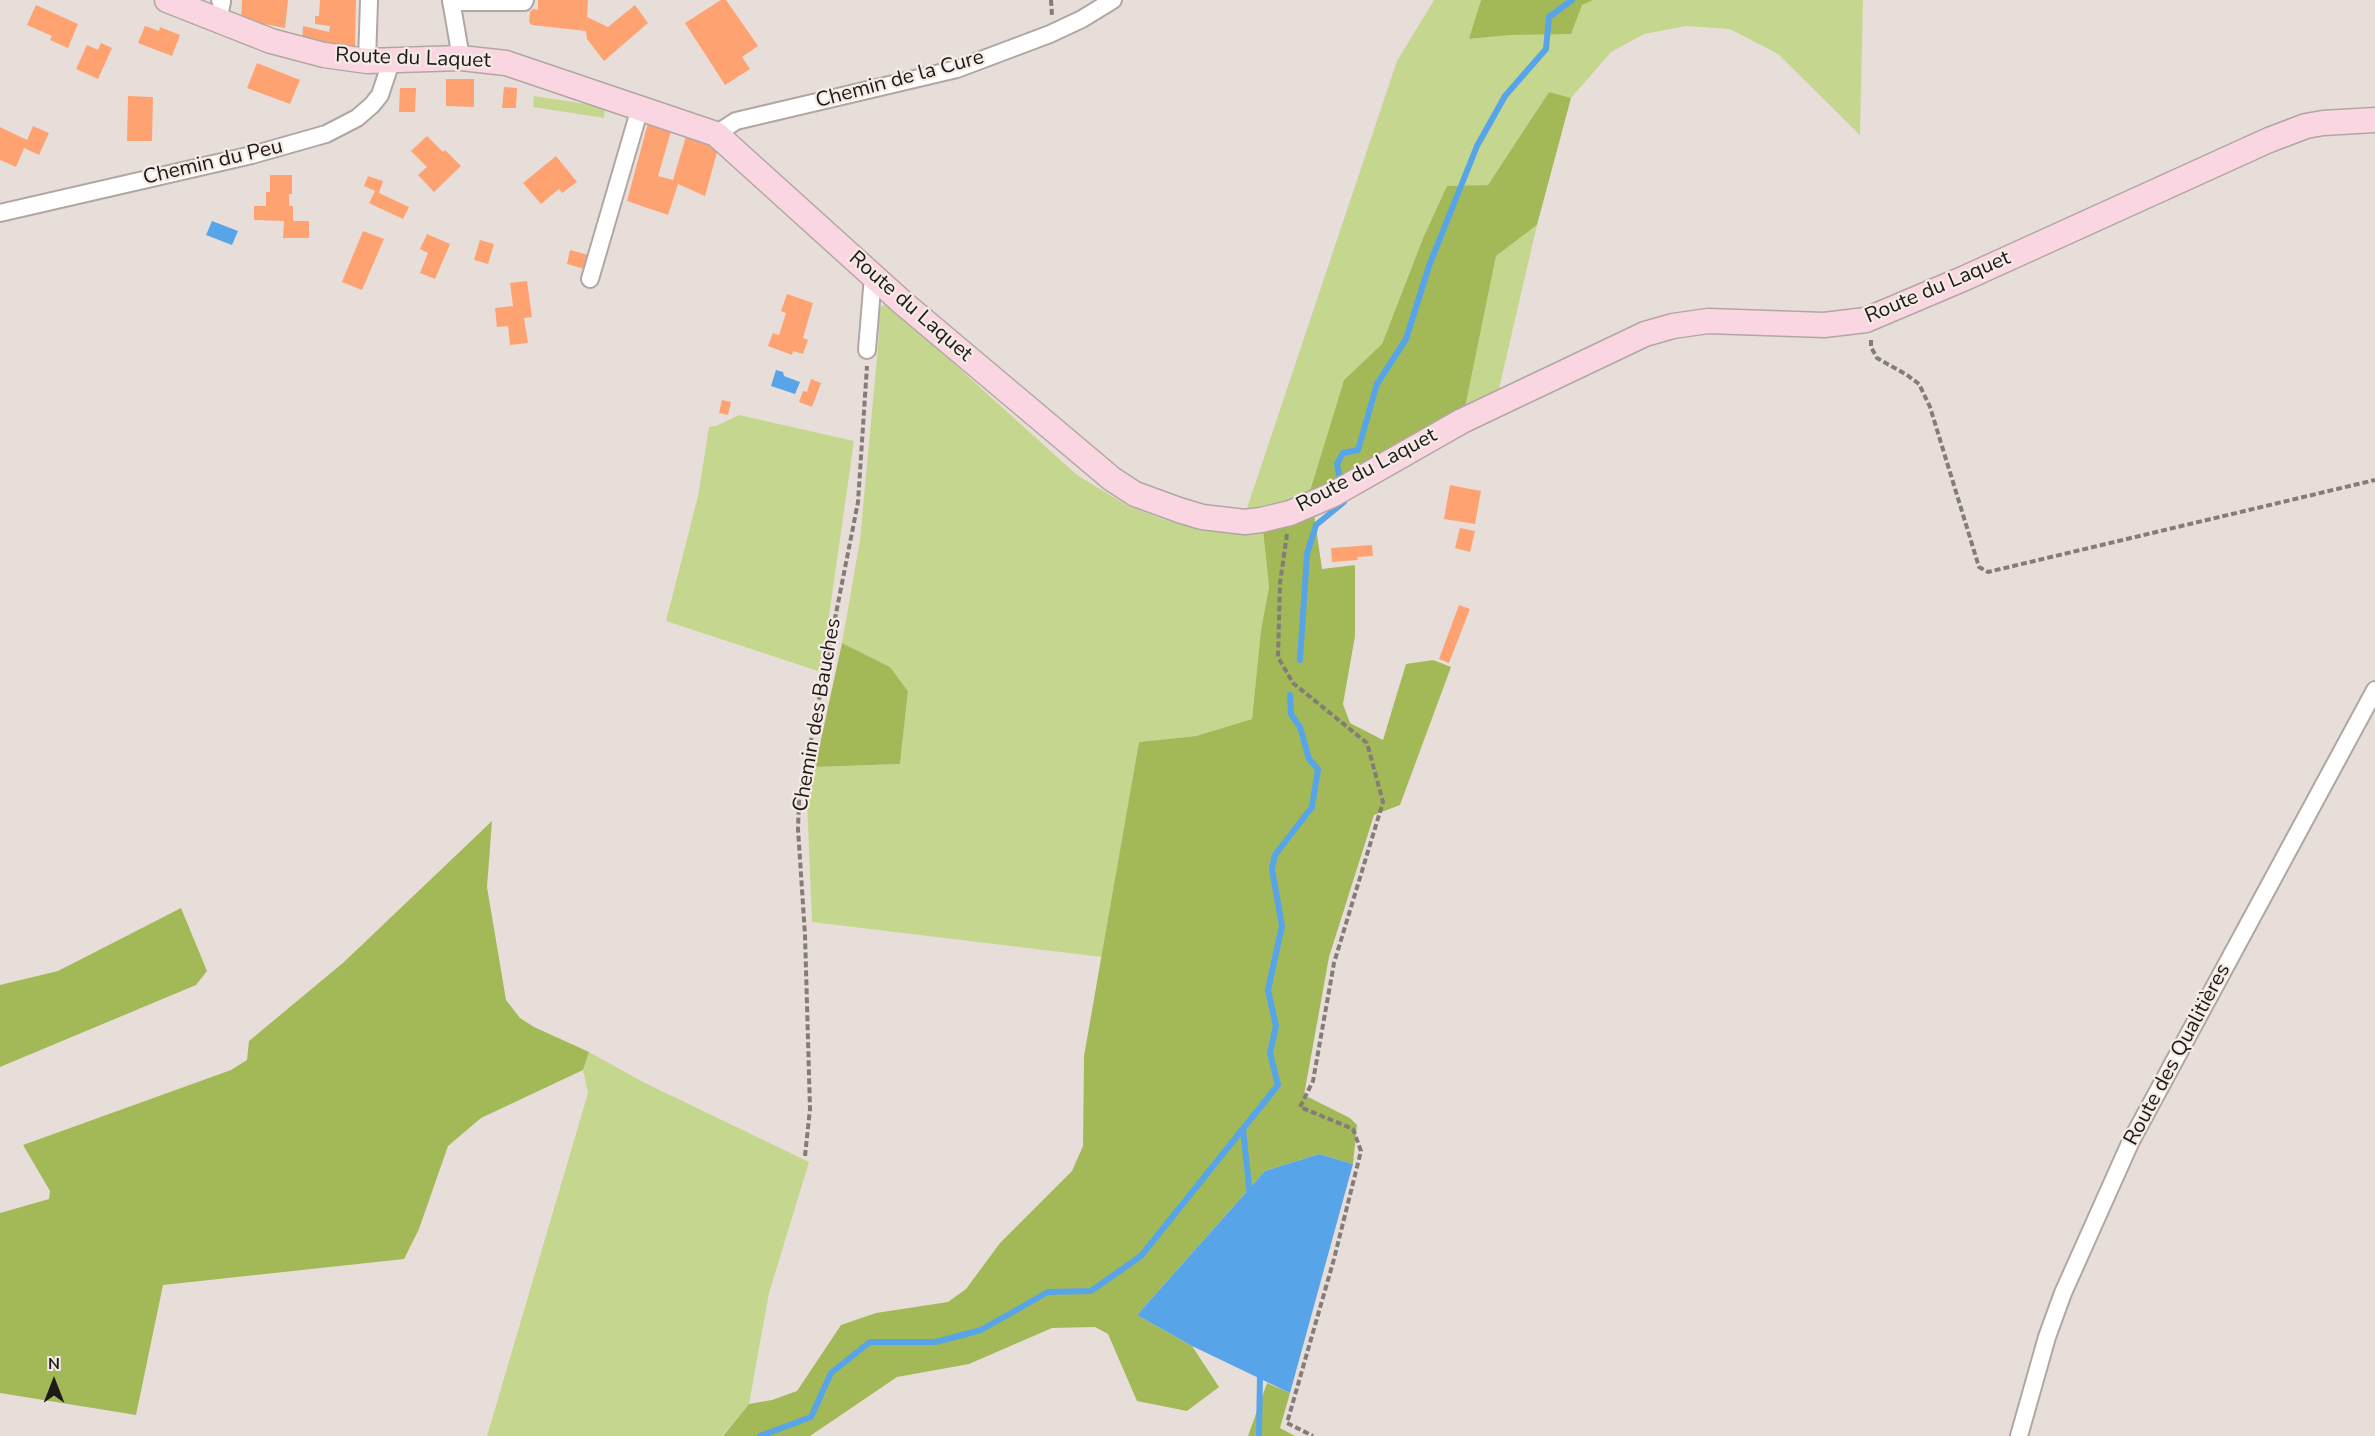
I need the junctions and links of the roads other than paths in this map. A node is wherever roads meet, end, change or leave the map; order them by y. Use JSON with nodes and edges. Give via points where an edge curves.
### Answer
{"nodes":[{"id":1,"x":167,"y":0,"type":"edge"},
{"id":2,"x":525,"y":0,"type":"edge"},
{"id":3,"x":1113,"y":0,"type":"edge"},
{"id":4,"x":369,"y":1,"type":"edge"},
{"id":5,"x":451,"y":1,"type":"edge"},
{"id":6,"x":219,"y":10,"type":"edge"},
{"id":7,"x":461,"y":58,"type":"junction"},
{"id":8,"x":379,"y":62,"type":"junction"},
{"id":9,"x":640,"y":108,"type":"junction"},
{"id":10,"x":2375,"y":120,"type":"edge"},
{"id":11,"x":716,"y":134,"type":"junction"},
{"id":12,"x":0,"y":213,"type":"edge"},
{"id":13,"x":873,"y":276,"type":"junction"},
{"id":14,"x":590,"y":279,"type":"dead end"},
{"id":15,"x":867,"y":350,"type":"road end"},
{"id":16,"x":2375,"y":690,"type":"edge"},
{"id":17,"x":2019,"y":1436,"type":"edge"}],
"edges":[{"from":1,"to":6,"type":"street","name":"Route du Laquet"},
{"from":2,"to":5,"type":"street"},
{"from":3,"to":11,"type":"street","name":"Chemin de la Cure","via":[[1050,34],[957,69],[736,121]]},
{"from":4,"to":8,"type":"street","name":"Chemin du Peu"},
{"from":5,"to":7,"type":"street"},
{"from":6,"to":8,"type":"street","name":"Route du Laquet","via":[[295,48]]},
{"from":7,"to":8,"type":"street","name":"Route du Laquet"},
{"from":7,"to":9,"type":"street","name":"Route du Laquet","via":[[506,63]]},
{"from":8,"to":12,"type":"street","name":"Chemin du Peu","via":[[380,95],[357,118],[326,134]]},
{"from":9,"to":11,"type":"street","name":"Route du Laquet"},
{"from":9,"to":14,"type":"street"},
{"from":10,"to":13,"type":"street","name":"Route du Laquet","via":[[2306,126],[2269,140],[1866,320],[1845,324],[1708,321],[1645,334],[1462,421],[1340,490],[1290,513],[1261,520],[1224,520],[1179,510],[1135,494],[1112,480]]},
{"from":11,"to":13,"type":"street","name":"Route du Laquet"},
{"from":13,"to":15,"type":"street"},
{"from":16,"to":17,"type":"street","name":"Route des Qualitières","via":[[2131,1141],[2063,1293]]}]}
